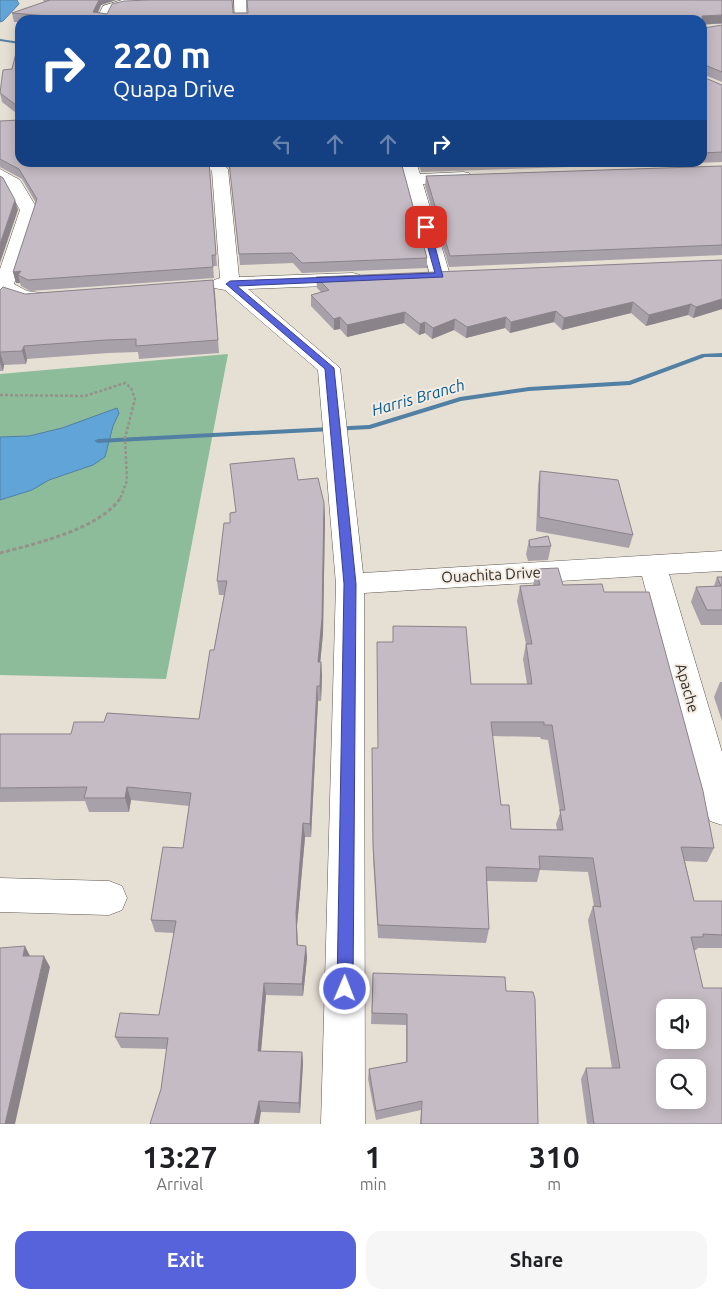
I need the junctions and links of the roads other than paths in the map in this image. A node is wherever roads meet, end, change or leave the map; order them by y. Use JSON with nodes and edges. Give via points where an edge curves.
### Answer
{"nodes":[{"id":1,"x":216,"y":0,"type":"edge"},
{"id":2,"x":240,"y":0,"type":"edge"},
{"id":3,"x":104,"y":15,"type":"edge"},
{"id":4,"x":241,"y":15,"type":"edge"},
{"id":5,"x":216,"y":167,"type":"edge"},
{"id":6,"x":410,"y":171,"type":"edge"},
{"id":7,"x":0,"y":174,"type":"edge"},
{"id":8,"x":482,"y":177,"type":"edge"},
{"id":9,"x":460,"y":274,"type":"edge"},
{"id":10,"x":440,"y":275,"type":"junction"},
{"id":11,"x":420,"y":276,"type":"edge"},
{"id":12,"x":372,"y":278,"type":"edge"},
{"id":13,"x":230,"y":284,"type":"junction"},
{"id":14,"x":201,"y":286,"type":"edge"},
{"id":15,"x":57,"y":296,"type":"edge"},
{"id":16,"x":722,"y":561,"type":"edge"},
{"id":17,"x":653,"y":566,"type":"junction"},
{"id":18,"x":350,"y":584,"type":"junction"},
{"id":19,"x":722,"y":810,"type":"edge"},
{"id":20,"x":0,"y":895,"type":"edge"},
{"id":21,"x":109,"y":898,"type":"dead end"},
{"id":22,"x":343,"y":1124,"type":"edge"}],
"edges":[{"from":1,"to":3,"type":"street","via":[[124,3],[106,9]]},
{"from":2,"to":4,"type":"street"},
{"from":5,"to":13,"type":"street","via":[[220,170]]},
{"from":6,"to":8,"type":"street"},
{"from":6,"to":10,"type":"street"},
{"from":7,"to":15,"type":"street","via":[[14,184],[30,210],[4,286],[14,294],[28,298]]},
{"from":9,"to":10,"type":"street"},
{"from":10,"to":11,"type":"street"},
{"from":12,"to":13,"type":"street"},
{"from":13,"to":14,"type":"street"},
{"from":13,"to":18,"type":"street","via":[[329,368]]},
{"from":16,"to":17,"type":"street","name":"Ouachita Drive"},
{"from":17,"to":18,"type":"street","name":"Ouachita Drive"},
{"from":17,"to":19,"type":"street","name":"Apache"},
{"from":18,"to":22,"type":"street"},
{"from":20,"to":21,"type":"street"}]}
